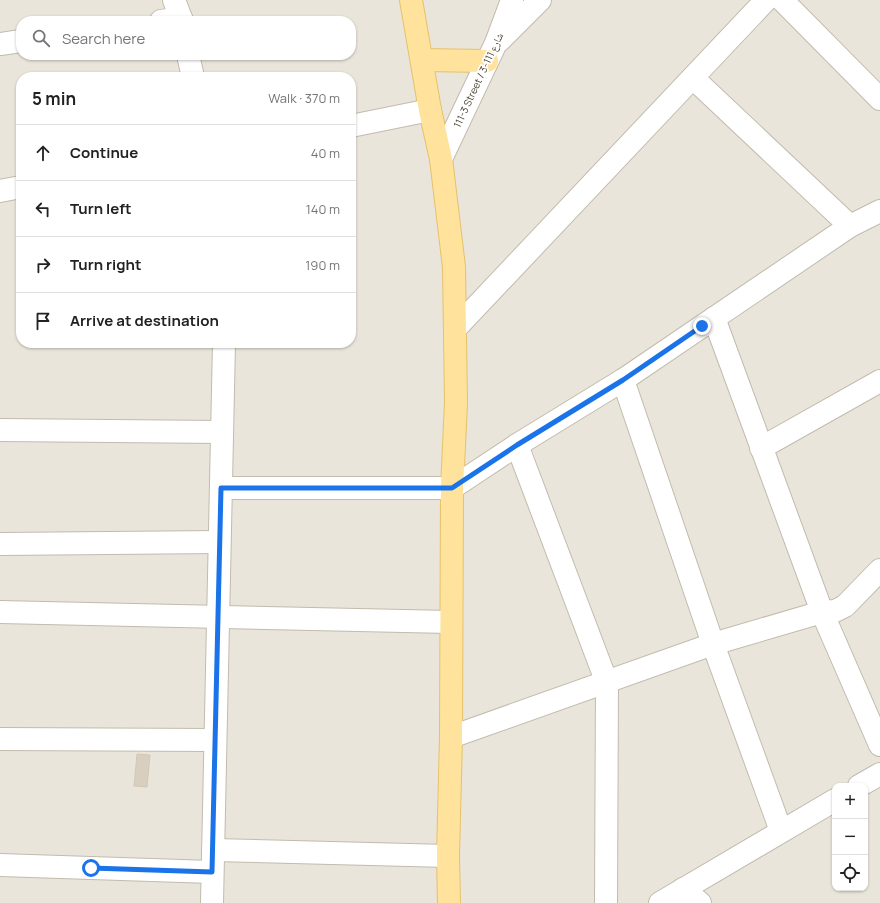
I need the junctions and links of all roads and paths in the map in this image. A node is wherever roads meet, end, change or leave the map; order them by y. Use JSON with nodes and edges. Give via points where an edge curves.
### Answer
{"nodes":[{"id":1,"x":411,"y":0,"type":"edge"},
{"id":2,"x":512,"y":0,"type":"edge"},
{"id":3,"x":540,"y":0,"type":"edge"},
{"id":4,"x":766,"y":0,"type":"edge"},
{"id":5,"x":782,"y":0,"type":"edge"},
{"id":6,"x":16,"y":42,"type":"edge"},
{"id":7,"x":0,"y":44,"type":"edge"},
{"id":8,"x":492,"y":52,"type":"junction"},
{"id":9,"x":189,"y":60,"type":"edge"},
{"id":10,"x":422,"y":60,"type":"junction"},
{"id":11,"x":192,"y":72,"type":"edge"},
{"id":12,"x":693,"y":78,"type":"junction"},
{"id":13,"x":880,"y":99,"type":"edge"},
{"id":14,"x":430,"y":110,"type":"junction"},
{"id":15,"x":356,"y":125,"type":"edge"},
{"id":16,"x":441,"y":159,"type":"junction"},
{"id":17,"x":16,"y":188,"type":"edge"},
{"id":18,"x":0,"y":191,"type":"edge"},
{"id":19,"x":880,"y":211,"type":"edge"},
{"id":20,"x":850,"y":226,"type":"junction"},
{"id":21,"x":714,"y":318,"type":"junction"},
{"id":22,"x":456,"y":329,"type":"junction"},
{"id":23,"x":224,"y":348,"type":"edge"},
{"id":24,"x":623,"y":380,"type":"junction"},
{"id":25,"x":880,"y":381,"type":"edge"},
{"id":26,"x":0,"y":430,"type":"edge"},
{"id":27,"x":221,"y":432,"type":"junction"},
{"id":28,"x":517,"y":445,"type":"junction"},
{"id":29,"x":761,"y":448,"type":"junction"},
{"id":30,"x":221,"y":488,"type":"junction"},
{"id":31,"x":452,"y":488,"type":"junction"},
{"id":32,"x":219,"y":542,"type":"junction"},
{"id":33,"x":0,"y":544,"type":"edge"},
{"id":34,"x":880,"y":570,"type":"edge"},
{"id":35,"x":0,"y":612,"type":"edge"},
{"id":36,"x":822,"y":612,"type":"junction"},
{"id":37,"x":218,"y":617,"type":"junction"},
{"id":38,"x":450,"y":622,"type":"junction"},
{"id":39,"x":713,"y":644,"type":"junction"},
{"id":40,"x":607,"y":683,"type":"junction"},
{"id":41,"x":451,"y":737,"type":"junction"},
{"id":42,"x":0,"y":739,"type":"edge"},
{"id":43,"x":214,"y":740,"type":"junction"},
{"id":44,"x":880,"y":745,"type":"edge"},
{"id":45,"x":880,"y":774,"type":"edge"},
{"id":46,"x":864,"y":783,"type":"edge"},
{"id":47,"x":832,"y":802,"type":"edge"},
{"id":48,"x":781,"y":831,"type":"junction"},
{"id":49,"x":213,"y":850,"type":"junction"},
{"id":50,"x":448,"y":856,"type":"junction"},
{"id":51,"x":0,"y":864,"type":"edge"},
{"id":52,"x":212,"y":872,"type":"junction"},
{"id":53,"x":683,"y":888,"type":"junction"},
{"id":54,"x":212,"y":903,"type":"edge"},
{"id":55,"x":449,"y":903,"type":"edge"},
{"id":56,"x":606,"y":903,"type":"edge"},
{"id":57,"x":660,"y":903,"type":"edge"},
{"id":58,"x":700,"y":903,"type":"edge"}],
"edges":[{"from":1,"to":10,"type":"main road"},
{"from":2,"to":8,"type":"street","name":"111-3 Street / شارع 111-3"},
{"from":3,"to":8,"type":"street"},
{"from":4,"to":12,"type":"street"},
{"from":5,"to":13,"type":"street"},
{"from":6,"to":7,"type":"street"},
{"from":8,"to":10,"type":"main road"},
{"from":8,"to":16,"type":"street","name":"111-3 Street / شارع 111-3"},
{"from":9,"to":11,"type":"street"},
{"from":10,"to":14,"type":"main road"},
{"from":12,"to":20,"type":"street"},
{"from":12,"to":22,"type":"street"},
{"from":14,"to":15,"type":"street"},
{"from":14,"to":16,"type":"main road"},
{"from":16,"to":22,"type":"main road","via":[[454,267]]},
{"from":17,"to":18,"type":"street"},
{"from":19,"to":20,"type":"street"},
{"from":20,"to":21,"type":"street"},
{"from":21,"to":24,"type":"street"},
{"from":21,"to":29,"type":"street"},
{"from":22,"to":31,"type":"main road"},
{"from":23,"to":27,"type":"street"},
{"from":24,"to":28,"type":"street"},
{"from":24,"to":39,"type":"street"},
{"from":25,"to":29,"type":"street"},
{"from":26,"to":27,"type":"street"},
{"from":27,"to":30,"type":"street"},
{"from":28,"to":31,"type":"street"},
{"from":28,"to":40,"type":"street"},
{"from":29,"to":36,"type":"street"},
{"from":30,"to":31,"type":"street"},
{"from":30,"to":32,"type":"street"},
{"from":31,"to":38,"type":"main road"},
{"from":32,"to":33,"type":"street"},
{"from":32,"to":37,"type":"street"},
{"from":34,"to":36,"type":"street","via":[[845,606],[835,611]]},
{"from":35,"to":37,"type":"street"},
{"from":36,"to":39,"type":"street"},
{"from":36,"to":44,"type":"street"},
{"from":37,"to":38,"type":"street"},
{"from":37,"to":43,"type":"street"},
{"from":38,"to":41,"type":"main road"},
{"from":39,"to":40,"type":"street"},
{"from":39,"to":48,"type":"street"},
{"from":40,"to":41,"type":"street"},
{"from":40,"to":56,"type":"street"},
{"from":41,"to":50,"type":"main road"},
{"from":42,"to":43,"type":"street"},
{"from":43,"to":49,"type":"street"},
{"from":45,"to":46,"type":"street"},
{"from":47,"to":48,"type":"street"},
{"from":48,"to":53,"type":"street"},
{"from":49,"to":50,"type":"street"},
{"from":49,"to":52,"type":"street"},
{"from":50,"to":55,"type":"main road"},
{"from":51,"to":52,"type":"street"},
{"from":52,"to":54,"type":"street"},
{"from":53,"to":57,"type":"street"},
{"from":53,"to":58,"type":"street"}]}
